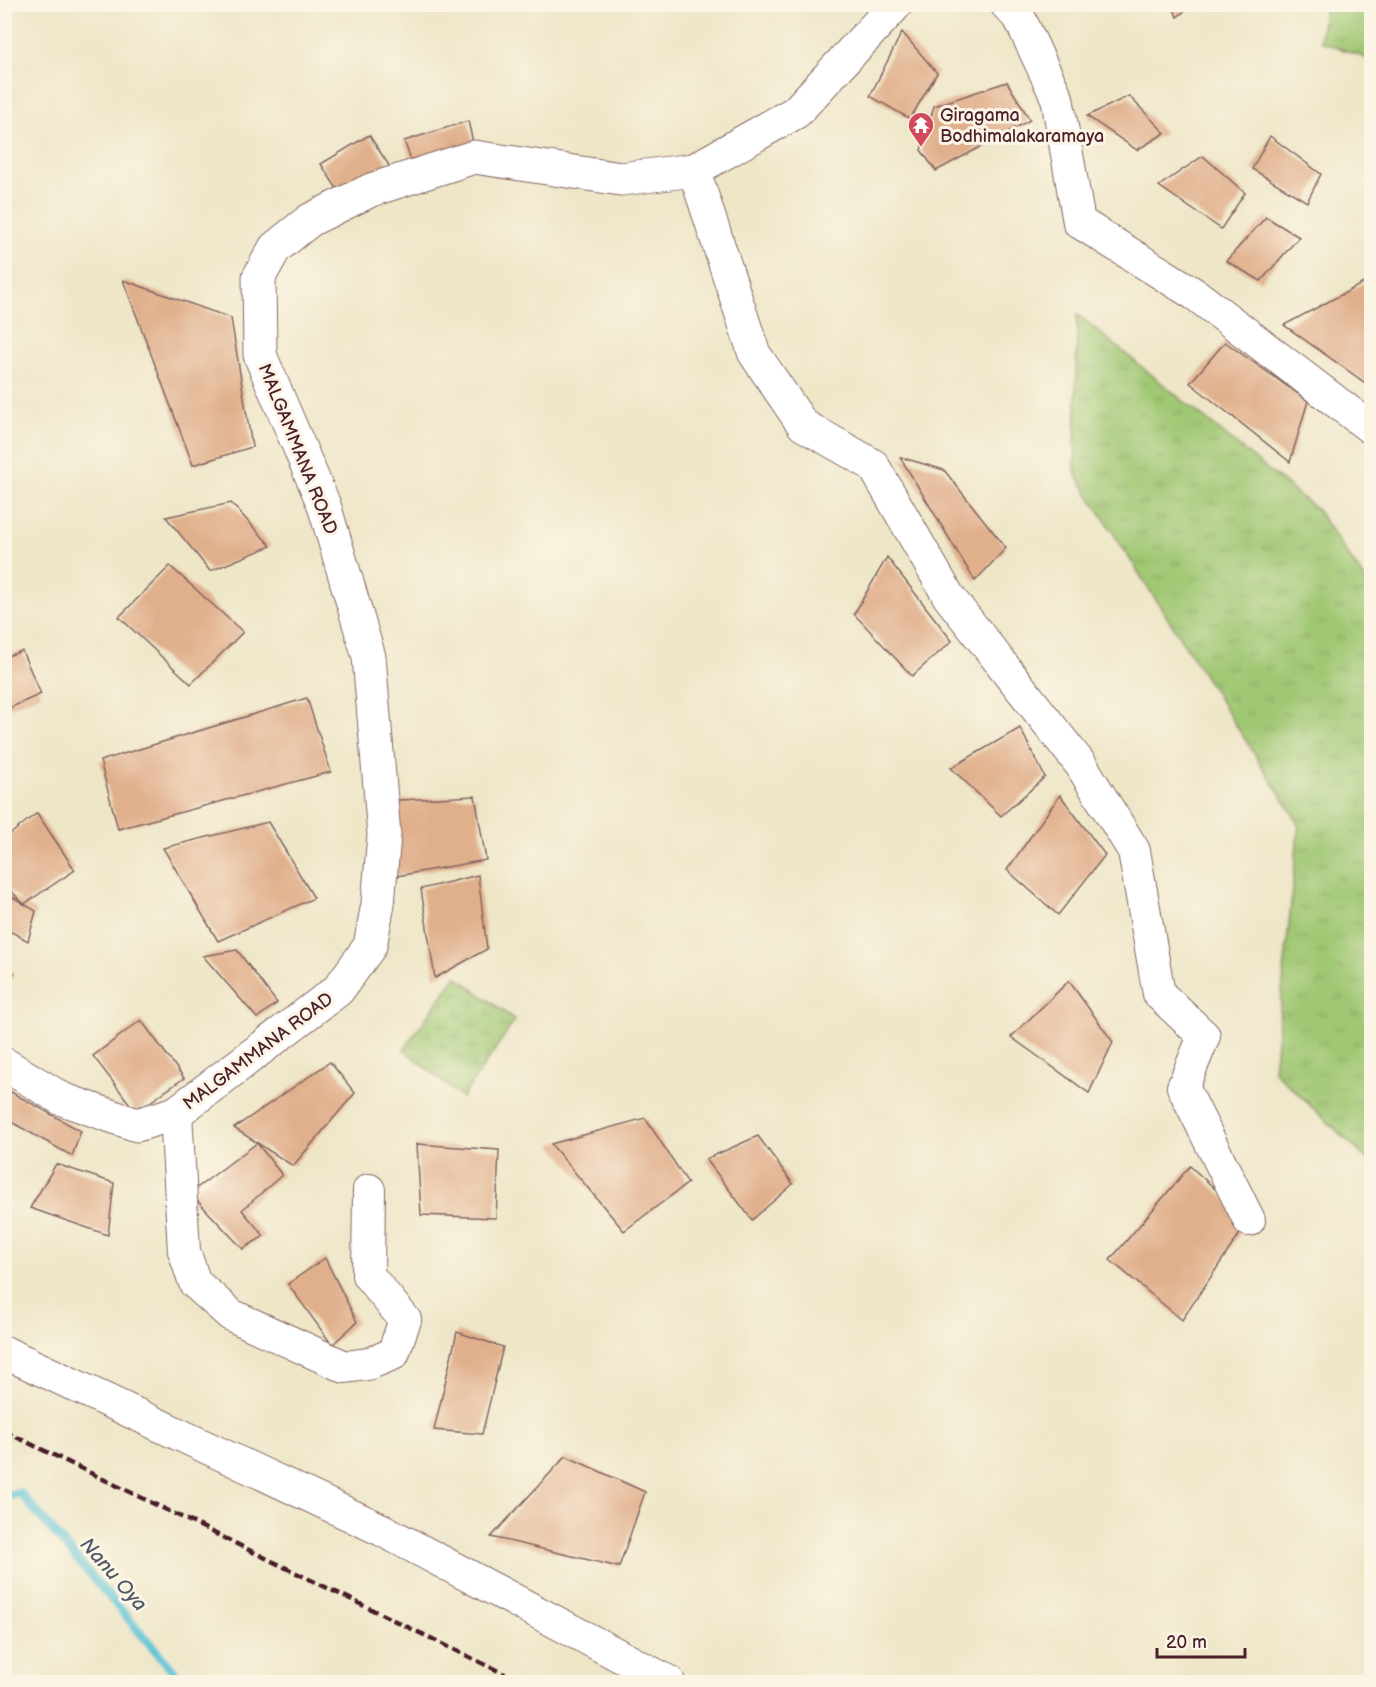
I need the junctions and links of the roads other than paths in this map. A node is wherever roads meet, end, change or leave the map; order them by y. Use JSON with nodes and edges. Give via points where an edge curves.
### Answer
{"nodes":[{"id":1,"x":896,"y":4,"type":"edge"},
{"id":2,"x":1006,"y":4,"type":"edge"},
{"id":3,"x":694,"y":170,"type":"junction"},
{"id":4,"x":1371,"y":429,"type":"edge"},
{"id":5,"x":4,"y":1064,"type":"edge"},
{"id":6,"x":176,"y":1113,"type":"junction"},
{"id":7,"x":369,"y":1190,"type":"dead end"},
{"id":8,"x":1249,"y":1220,"type":"dead end"},
{"id":9,"x":4,"y":1352,"type":"edge"},
{"id":10,"x":669,"y":1683,"type":"edge"}],
"edges":[{"from":1,"to":3,"type":"street","name":"MALGAMMANA ROAD","via":[[796,112]]},
{"from":2,"to":4,"type":"street","via":[[1020,19],[1057,98],[1079,222],[1196,295]]},
{"from":3,"to":6,"type":"street","name":"MALGAMMANA ROAD","via":[[621,179],[474,157],[371,190],[310,220],[275,248],[259,277],[260,356],[324,505],[369,657],[384,835],[378,904],[370,946],[338,990]]},
{"from":3,"to":8,"type":"street","via":[[754,353],[803,425],[873,465],[949,597],[1081,765],[1134,851],[1159,994],[1204,1036],[1183,1087]]},
{"from":5,"to":6,"type":"street","name":"MALGAMMANA ROAD","via":[[62,1099],[137,1125]]},
{"from":6,"to":7,"type":"street","via":[[184,1251],[195,1283],[231,1315],[345,1367],[368,1364],[393,1354],[405,1320],[368,1275]]},
{"from":9,"to":10,"type":"street","via":[[382,1530]]}]}
